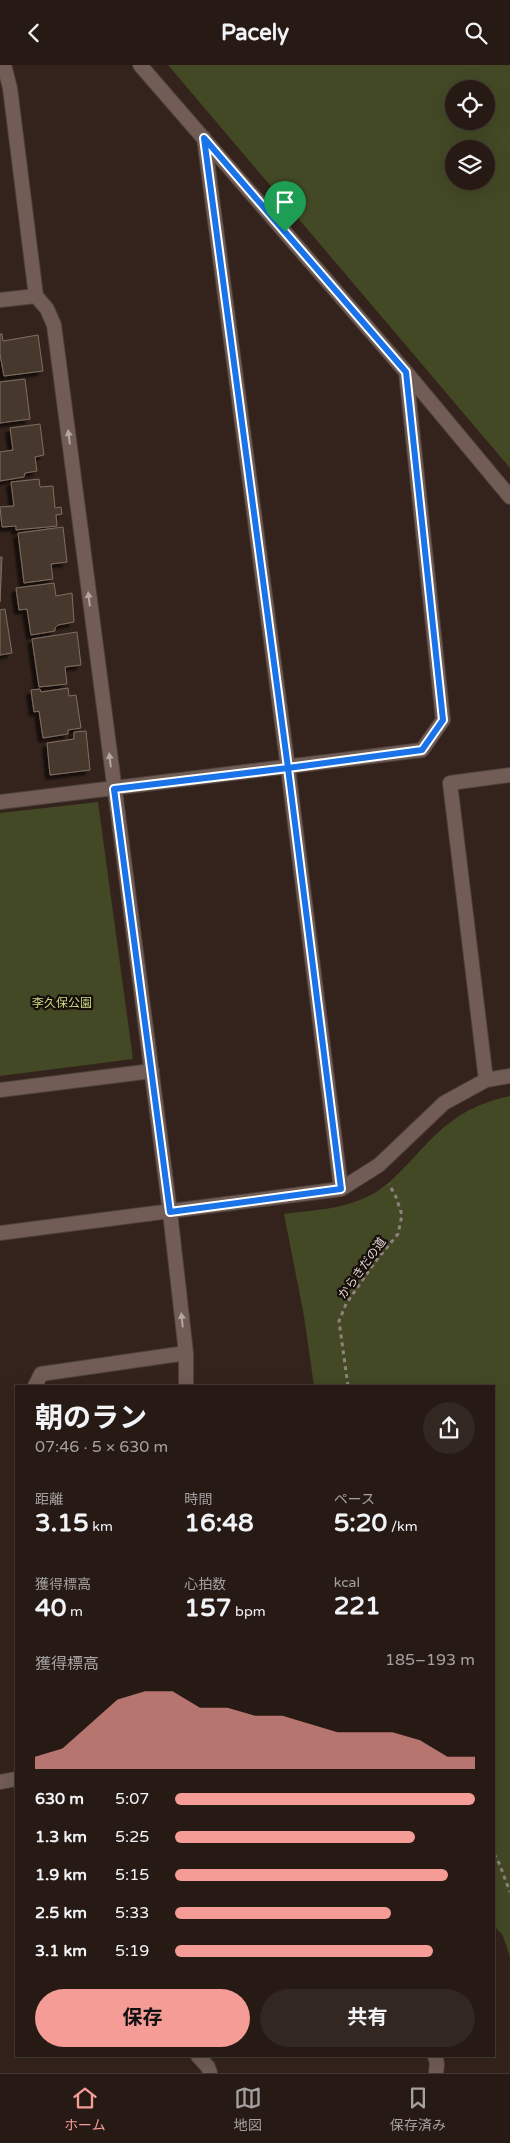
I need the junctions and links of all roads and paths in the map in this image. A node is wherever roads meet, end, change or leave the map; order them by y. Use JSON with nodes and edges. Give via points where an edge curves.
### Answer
{"nodes":[{"id":1,"x":4,"y":65,"type":"edge"},
{"id":2,"x":140,"y":65,"type":"edge"},
{"id":3,"x":204,"y":138,"type":"junction"},
{"id":4,"x":36,"y":296,"type":"junction"},
{"id":5,"x":0,"y":300,"type":"edge"},
{"id":6,"x":406,"y":372,"type":"junction"},
{"id":7,"x":510,"y":497,"type":"edge"},
{"id":8,"x":288,"y":768,"type":"junction"},
{"id":9,"x":510,"y":775,"type":"edge"},
{"id":10,"x":114,"y":789,"type":"junction"},
{"id":11,"x":0,"y":803,"type":"edge"},
{"id":12,"x":152,"y":1071,"type":"junction"},
{"id":13,"x":510,"y":1076,"type":"edge"},
{"id":14,"x":486,"y":1080,"type":"junction"},
{"id":15,"x":0,"y":1090,"type":"edge"},
{"id":16,"x":379,"y":1165,"type":"junction"},
{"id":17,"x":341,"y":1189,"type":"junction"},
{"id":18,"x":170,"y":1212,"type":"junction"},
{"id":19,"x":0,"y":1233,"type":"edge"},
{"id":20,"x":186,"y":1353,"type":"junction"},
{"id":21,"x":35,"y":1385,"type":"edge"},
{"id":22,"x":186,"y":1385,"type":"edge"},
{"id":23,"x":348,"y":1385,"type":"edge"},
{"id":24,"x":15,"y":1779,"type":"edge"},
{"id":25,"x":0,"y":1782,"type":"edge"},
{"id":26,"x":495,"y":1856,"type":"edge"},
{"id":27,"x":510,"y":1892,"type":"edge"},
{"id":28,"x":199,"y":2057,"type":"edge"},
{"id":29,"x":436,"y":2057,"type":"edge"},
{"id":30,"x":210,"y":2073,"type":"edge"},
{"id":31,"x":436,"y":2073,"type":"edge"}],
"edges":[{"from":1,"to":4,"type":"street","via":[[10,89]]},
{"from":2,"to":3,"type":"street"},
{"from":3,"to":6,"type":"street"},
{"from":3,"to":8,"type":"street"},
{"from":4,"to":5,"type":"street"},
{"from":10,"to":4,"type":"street","one_way":true,"via":[[54,325]]},
{"from":6,"to":7,"type":"street"},
{"from":6,"to":8,"type":"street","via":[[443,720],[422,750]]},
{"from":8,"to":10,"type":"street"},
{"from":8,"to":17,"type":"street"},
{"from":9,"to":14,"type":"street","via":[[450,783]]},
{"from":10,"to":11,"type":"street"},
{"from":10,"to":12,"type":"street"},
{"from":12,"to":15,"type":"street"},
{"from":12,"to":18,"type":"street"},
{"from":13,"to":14,"type":"street"},
{"from":14,"to":16,"type":"street","via":[[444,1103]]},
{"from":16,"to":17,"type":"street"},
{"from":16,"to":23,"type":"path","name":"からきだの道","via":[[402,1215],[398,1234],[346,1304],[339,1321]]},
{"from":17,"to":18,"type":"street"},
{"from":18,"to":19,"type":"street"},
{"from":20,"to":18,"type":"street","one_way":true},
{"from":20,"to":21,"type":"street","via":[[41,1374]]},
{"from":20,"to":22,"type":"street"},
{"from":24,"to":25,"type":"street"},
{"from":26,"to":27,"type":"path"},
{"from":28,"to":30,"type":"street"},
{"from":29,"to":31,"type":"street"}]}
